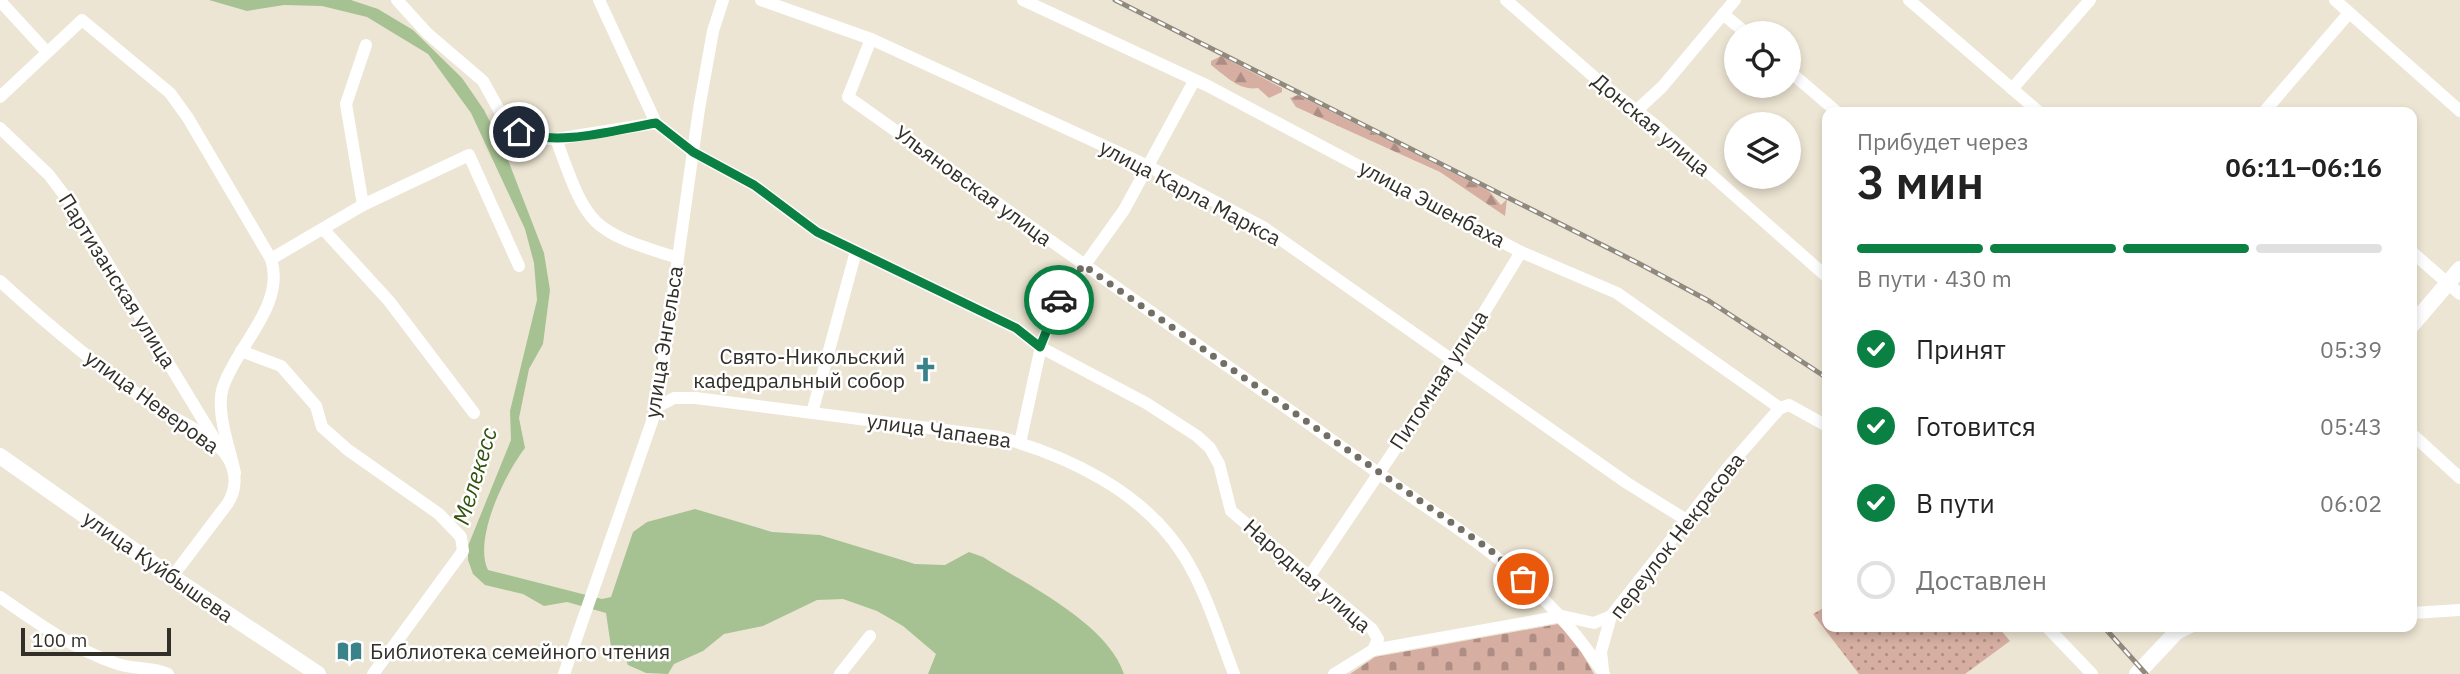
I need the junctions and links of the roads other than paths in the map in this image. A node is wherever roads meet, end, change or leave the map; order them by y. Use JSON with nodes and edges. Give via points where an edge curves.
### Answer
{"nodes":[{"id":1,"x":397,"y":0,"type":"edge"},
{"id":2,"x":599,"y":0,"type":"edge"},
{"id":3,"x":723,"y":0,"type":"edge"},
{"id":4,"x":761,"y":0,"type":"edge"},
{"id":5,"x":1023,"y":0,"type":"edge"},
{"id":6,"x":1506,"y":0,"type":"edge"},
{"id":7,"x":1735,"y":0,"type":"edge"},
{"id":8,"x":1909,"y":0,"type":"edge"},
{"id":9,"x":2090,"y":0,"type":"edge"},
{"id":10,"x":2335,"y":0,"type":"edge"},
{"id":11,"x":0,"y":1,"type":"edge"},
{"id":12,"x":2349,"y":13,"type":"junction"},
{"id":13,"x":1723,"y":14,"type":"junction"},
{"id":14,"x":1731,"y":21,"type":"edge"},
{"id":15,"x":871,"y":40,"type":"junction"},
{"id":16,"x":366,"y":45,"type":"dead end"},
{"id":17,"x":46,"y":51,"type":"junction"},
{"id":18,"x":1195,"y":81,"type":"junction"},
{"id":19,"x":1801,"y":81,"type":"edge"},
{"id":20,"x":2012,"y":89,"type":"junction"},
{"id":21,"x":0,"y":97,"type":"edge"},
{"id":22,"x":1831,"y":107,"type":"edge"},
{"id":23,"x":2033,"y":107,"type":"edge"},
{"id":24,"x":2268,"y":107,"type":"edge"},
{"id":25,"x":1636,"y":111,"type":"junction"},
{"id":26,"x":2460,"y":111,"type":"edge"},
{"id":27,"x":656,"y":123,"type":"junction"},
{"id":28,"x":0,"y":128,"type":"edge"},
{"id":29,"x":556,"y":139,"type":"junction"},
{"id":30,"x":693,"y":152,"type":"junction"},
{"id":31,"x":1148,"y":166,"type":"junction"},
{"id":32,"x":363,"y":205,"type":"junction"},
{"id":33,"x":324,"y":230,"type":"junction"},
{"id":34,"x":856,"y":251,"type":"junction"},
{"id":35,"x":1521,"y":251,"type":"junction"},
{"id":36,"x":2417,"y":256,"type":"edge"},
{"id":37,"x":678,"y":258,"type":"junction"},
{"id":38,"x":271,"y":259,"type":"junction"},
{"id":39,"x":1083,"y":265,"type":"junction"},
{"id":40,"x":519,"y":266,"type":"dead end"},
{"id":41,"x":2460,"y":269,"type":"edge"},
{"id":42,"x":1822,"y":273,"type":"edge"},
{"id":43,"x":0,"y":281,"type":"edge"},
{"id":44,"x":2454,"y":289,"type":"edge"},
{"id":45,"x":2417,"y":321,"type":"edge"},
{"id":46,"x":1040,"y":347,"type":"junction"},
{"id":47,"x":241,"y":351,"type":"junction"},
{"id":48,"x":1455,"y":360,"type":"junction"},
{"id":49,"x":657,"y":407,"type":"junction"},
{"id":50,"x":1780,"y":408,"type":"junction"},
{"id":51,"x":474,"y":412,"type":"dead end"},
{"id":52,"x":812,"y":413,"type":"junction"},
{"id":53,"x":1822,"y":423,"type":"edge"},
{"id":54,"x":2417,"y":439,"type":"edge"},
{"id":55,"x":1020,"y":443,"type":"junction"},
{"id":56,"x":219,"y":446,"type":"junction"},
{"id":57,"x":0,"y":456,"type":"edge"},
{"id":58,"x":1379,"y":471,"type":"junction"},
{"id":59,"x":236,"y":473,"type":"junction"},
{"id":60,"x":2460,"y":478,"type":"edge"},
{"id":61,"x":1688,"y":521,"type":"junction"},
{"id":62,"x":1309,"y":577,"type":"junction"},
{"id":63,"x":172,"y":578,"type":"junction"},
{"id":64,"x":0,"y":597,"type":"edge"},
{"id":65,"x":2460,"y":610,"type":"edge"},
{"id":66,"x":2417,"y":613,"type":"edge"},
{"id":67,"x":1562,"y":616,"type":"junction"},
{"id":68,"x":1611,"y":616,"type":"junction"},
{"id":69,"x":2052,"y":632,"type":"edge"},
{"id":70,"x":2177,"y":632,"type":"edge"},
{"id":71,"x":870,"y":636,"type":"dead end"},
{"id":72,"x":1373,"y":650,"type":"junction"},
{"id":73,"x":169,"y":674,"type":"edge"},
{"id":74,"x":318,"y":674,"type":"edge"},
{"id":75,"x":373,"y":674,"type":"edge"},
{"id":76,"x":564,"y":674,"type":"edge"},
{"id":77,"x":840,"y":674,"type":"edge"},
{"id":78,"x":1234,"y":674,"type":"edge"},
{"id":79,"x":1334,"y":674,"type":"edge"},
{"id":80,"x":1604,"y":674,"type":"edge"},
{"id":81,"x":2092,"y":674,"type":"edge"},
{"id":82,"x":2137,"y":674,"type":"edge"}],
"edges":[{"from":1,"to":29,"type":"street","via":[[483,81],[504,119],[537,139]]},
{"from":2,"to":27,"type":"street","name":"Народная улица"},
{"from":3,"to":30,"type":"street","name":"улица Энгельса","via":[[713,31]]},
{"from":4,"to":15,"type":"street","name":"улица Карла Маркса"},
{"from":5,"to":18,"type":"street","name":"улица Эшенбаха"},
{"from":6,"to":25,"type":"street","name":"Донская улица"},
{"from":7,"to":13,"type":"street"},
{"from":8,"to":20,"type":"street"},
{"from":9,"to":20,"type":"street"},
{"from":10,"to":12,"type":"street"},
{"from":11,"to":17,"type":"street"},
{"from":12,"to":24,"type":"street"},
{"from":12,"to":26,"type":"street"},
{"from":13,"to":14,"type":"street"},
{"from":13,"to":25,"type":"street"},
{"from":15,"to":31,"type":"street","name":"улица Карла Маркса"},
{"from":15,"to":39,"type":"street","name":"Ульяновская улица","via":[[848,97]]},
{"from":16,"to":32,"type":"street","via":[[346,104]]},
{"from":17,"to":21,"type":"street"},
{"from":17,"to":38,"type":"street","via":[[82,20],[170,93]]},
{"from":18,"to":31,"type":"street"},
{"from":18,"to":35,"type":"street","name":"улица Эшенбаха"},
{"from":19,"to":22,"type":"street"},
{"from":20,"to":23,"type":"street"},
{"from":25,"to":42,"type":"street","name":"Донская улица"},
{"from":27,"to":29,"type":"street"},
{"from":27,"to":30,"type":"street","name":"Народная улица"},
{"from":28,"to":56,"type":"street","name":"Партизанская улица","via":[[49,175],[74,208]]},
{"from":29,"to":37,"type":"street","via":[[589,218],[617,239]]},
{"from":30,"to":34,"type":"street","name":"Народная улица","via":[[754,185],[817,232]]},
{"from":30,"to":37,"type":"street","name":"улица Энгельса"},
{"from":31,"to":39,"type":"street","via":[[1124,210]]},
{"from":31,"to":48,"type":"street","name":"улица Карла Маркса","via":[[1263,227]]},
{"from":32,"to":33,"type":"street"},
{"from":32,"to":40,"type":"street","via":[[469,155]]},
{"from":33,"to":38,"type":"street"},
{"from":33,"to":51,"type":"street","via":[[389,301]]},
{"from":34,"to":46,"type":"street","name":"Народная улица","via":[[1016,328]]},
{"from":34,"to":52,"type":"street"},
{"from":35,"to":48,"type":"street","name":"Питомная улица"},
{"from":35,"to":50,"type":"street","name":"улица Эшенбаха","via":[[1617,293]]},
{"from":36,"to":44,"type":"street"},
{"from":37,"to":49,"type":"street","name":"улица Энгельса"},
{"from":38,"to":47,"type":"street","via":[[276,274],[272,297]]},
{"from":39,"to":46,"type":"street","via":[[1059,300]]},
{"from":39,"to":58,"type":"street","name":"Ульяновская улица"},
{"from":41,"to":44,"type":"main road"},
{"from":43,"to":56,"type":"street","name":"улица Неверова","via":[[151,404]]},
{"from":44,"to":45,"type":"main road"},
{"from":46,"to":55,"type":"street"},
{"from":46,"to":62,"type":"street","name":"Народная улица","via":[[1146,403],[1210,447],[1231,511]]},
{"from":47,"to":59,"type":"street","via":[[222,389]]},
{"from":47,"to":75,"type":"street","via":[[281,366],[316,406],[322,427],[439,514],[461,537],[463,551]]},
{"from":48,"to":58,"type":"street","name":"Питомная улица"},
{"from":48,"to":61,"type":"street","name":"улица Карла Маркса"},
{"from":49,"to":52,"type":"street","name":"улица Чапаева","via":[[674,398],[696,398]]},
{"from":49,"to":76,"type":"street","name":"улица Энгельса"},
{"from":50,"to":53,"type":"street","name":"улица Эшенбаха","via":[[1789,405]]},
{"from":50,"to":61,"type":"street","name":"переулок Некрасова"},
{"from":52,"to":55,"type":"street","name":"улица Чапаева"},
{"from":54,"to":60,"type":"street"},
{"from":55,"to":78,"type":"street","name":"улица Чапаева","via":[[1125,493],[1162,527],[1185,556]]},
{"from":56,"to":59,"type":"street","name":"улица Неверова"},
{"from":57,"to":63,"type":"main road","name":"улица Куйбышева"},
{"from":58,"to":62,"type":"street","name":"Питомная улица"},
{"from":58,"to":67,"type":"street","name":"Ульяновская улица","via":[[1489,549]]},
{"from":59,"to":63,"type":"street","name":"улица Неверова","via":[[236,491]]},
{"from":61,"to":68,"type":"street","name":"переулок Некрасова"},
{"from":62,"to":72,"type":"street","name":"Народная улица","via":[[1372,629],[1378,639]]},
{"from":63,"to":74,"type":"main road","name":"улица Куйбышева"},
{"from":64,"to":73,"type":"street","via":[[54,634],[116,664]]},
{"from":65,"to":66,"type":"street"},
{"from":67,"to":68,"type":"street","via":[[1594,623]]},
{"from":67,"to":72,"type":"street"},
{"from":67,"to":80,"type":"street","name":"Ульяновская улица"},
{"from":68,"to":80,"type":"street","name":"переулок Некрасова","via":[[1601,652]]},
{"from":69,"to":81,"type":"street"},
{"from":70,"to":82,"type":"main road"},
{"from":71,"to":77,"type":"street"},
{"from":72,"to":79,"type":"street"}]}
